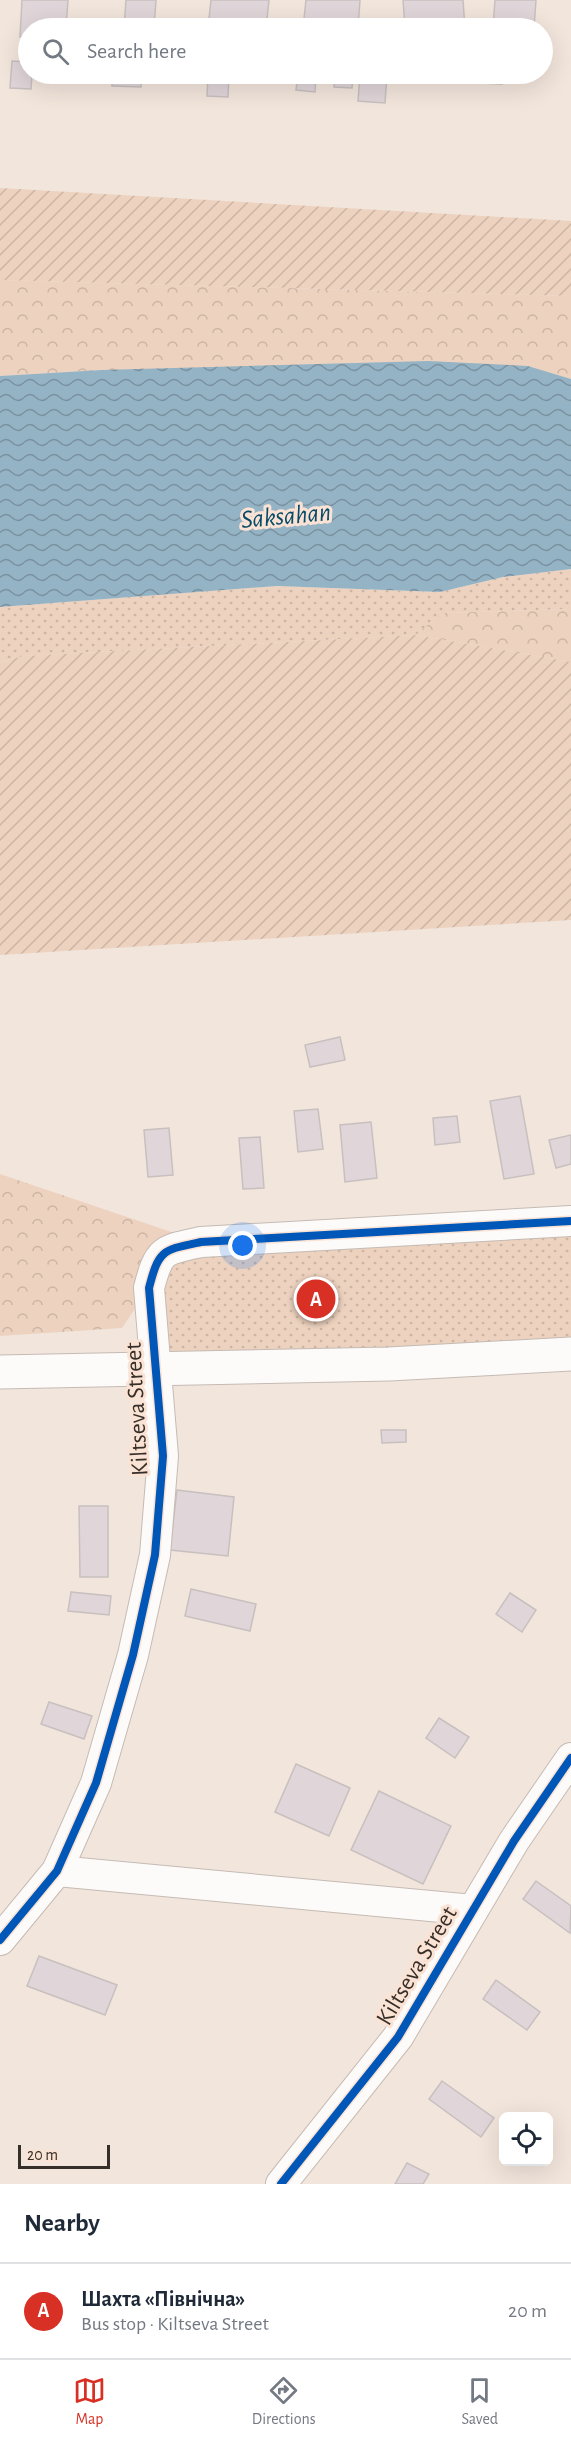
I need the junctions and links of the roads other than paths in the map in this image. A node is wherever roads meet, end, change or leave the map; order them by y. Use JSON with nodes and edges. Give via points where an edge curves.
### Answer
{"nodes":[{"id":1,"x":571,"y":1221,"type":"edge"},
{"id":2,"x":571,"y":1354,"type":"edge"},
{"id":3,"x":155,"y":1368,"type":"junction"},
{"id":4,"x":0,"y":1371,"type":"edge"},
{"id":5,"x":571,"y":1758,"type":"edge"},
{"id":6,"x":57,"y":1871,"type":"junction"},
{"id":7,"x":473,"y":1910,"type":"junction"},
{"id":8,"x":0,"y":1940,"type":"edge"},
{"id":9,"x":281,"y":2184,"type":"edge"}],
"edges":[{"from":1,"to":3,"type":"street","name":"Kiltseva Street","via":[[201,1242],[168,1249],[155,1263],[148,1288]]},
{"from":2,"to":3,"type":"street","via":[[389,1364]]},
{"from":3,"to":4,"type":"street"},
{"from":3,"to":6,"type":"street","name":"Kiltseva Street","via":[[163,1456],[155,1555],[133,1654],[96,1783]]},
{"from":5,"to":7,"type":"street","name":"Kiltseva Street"},
{"from":6,"to":7,"type":"street"},
{"from":6,"to":8,"type":"street","name":"Kiltseva Street"},
{"from":7,"to":9,"type":"street","name":"Kiltseva Street","via":[[398,2037]]}]}
